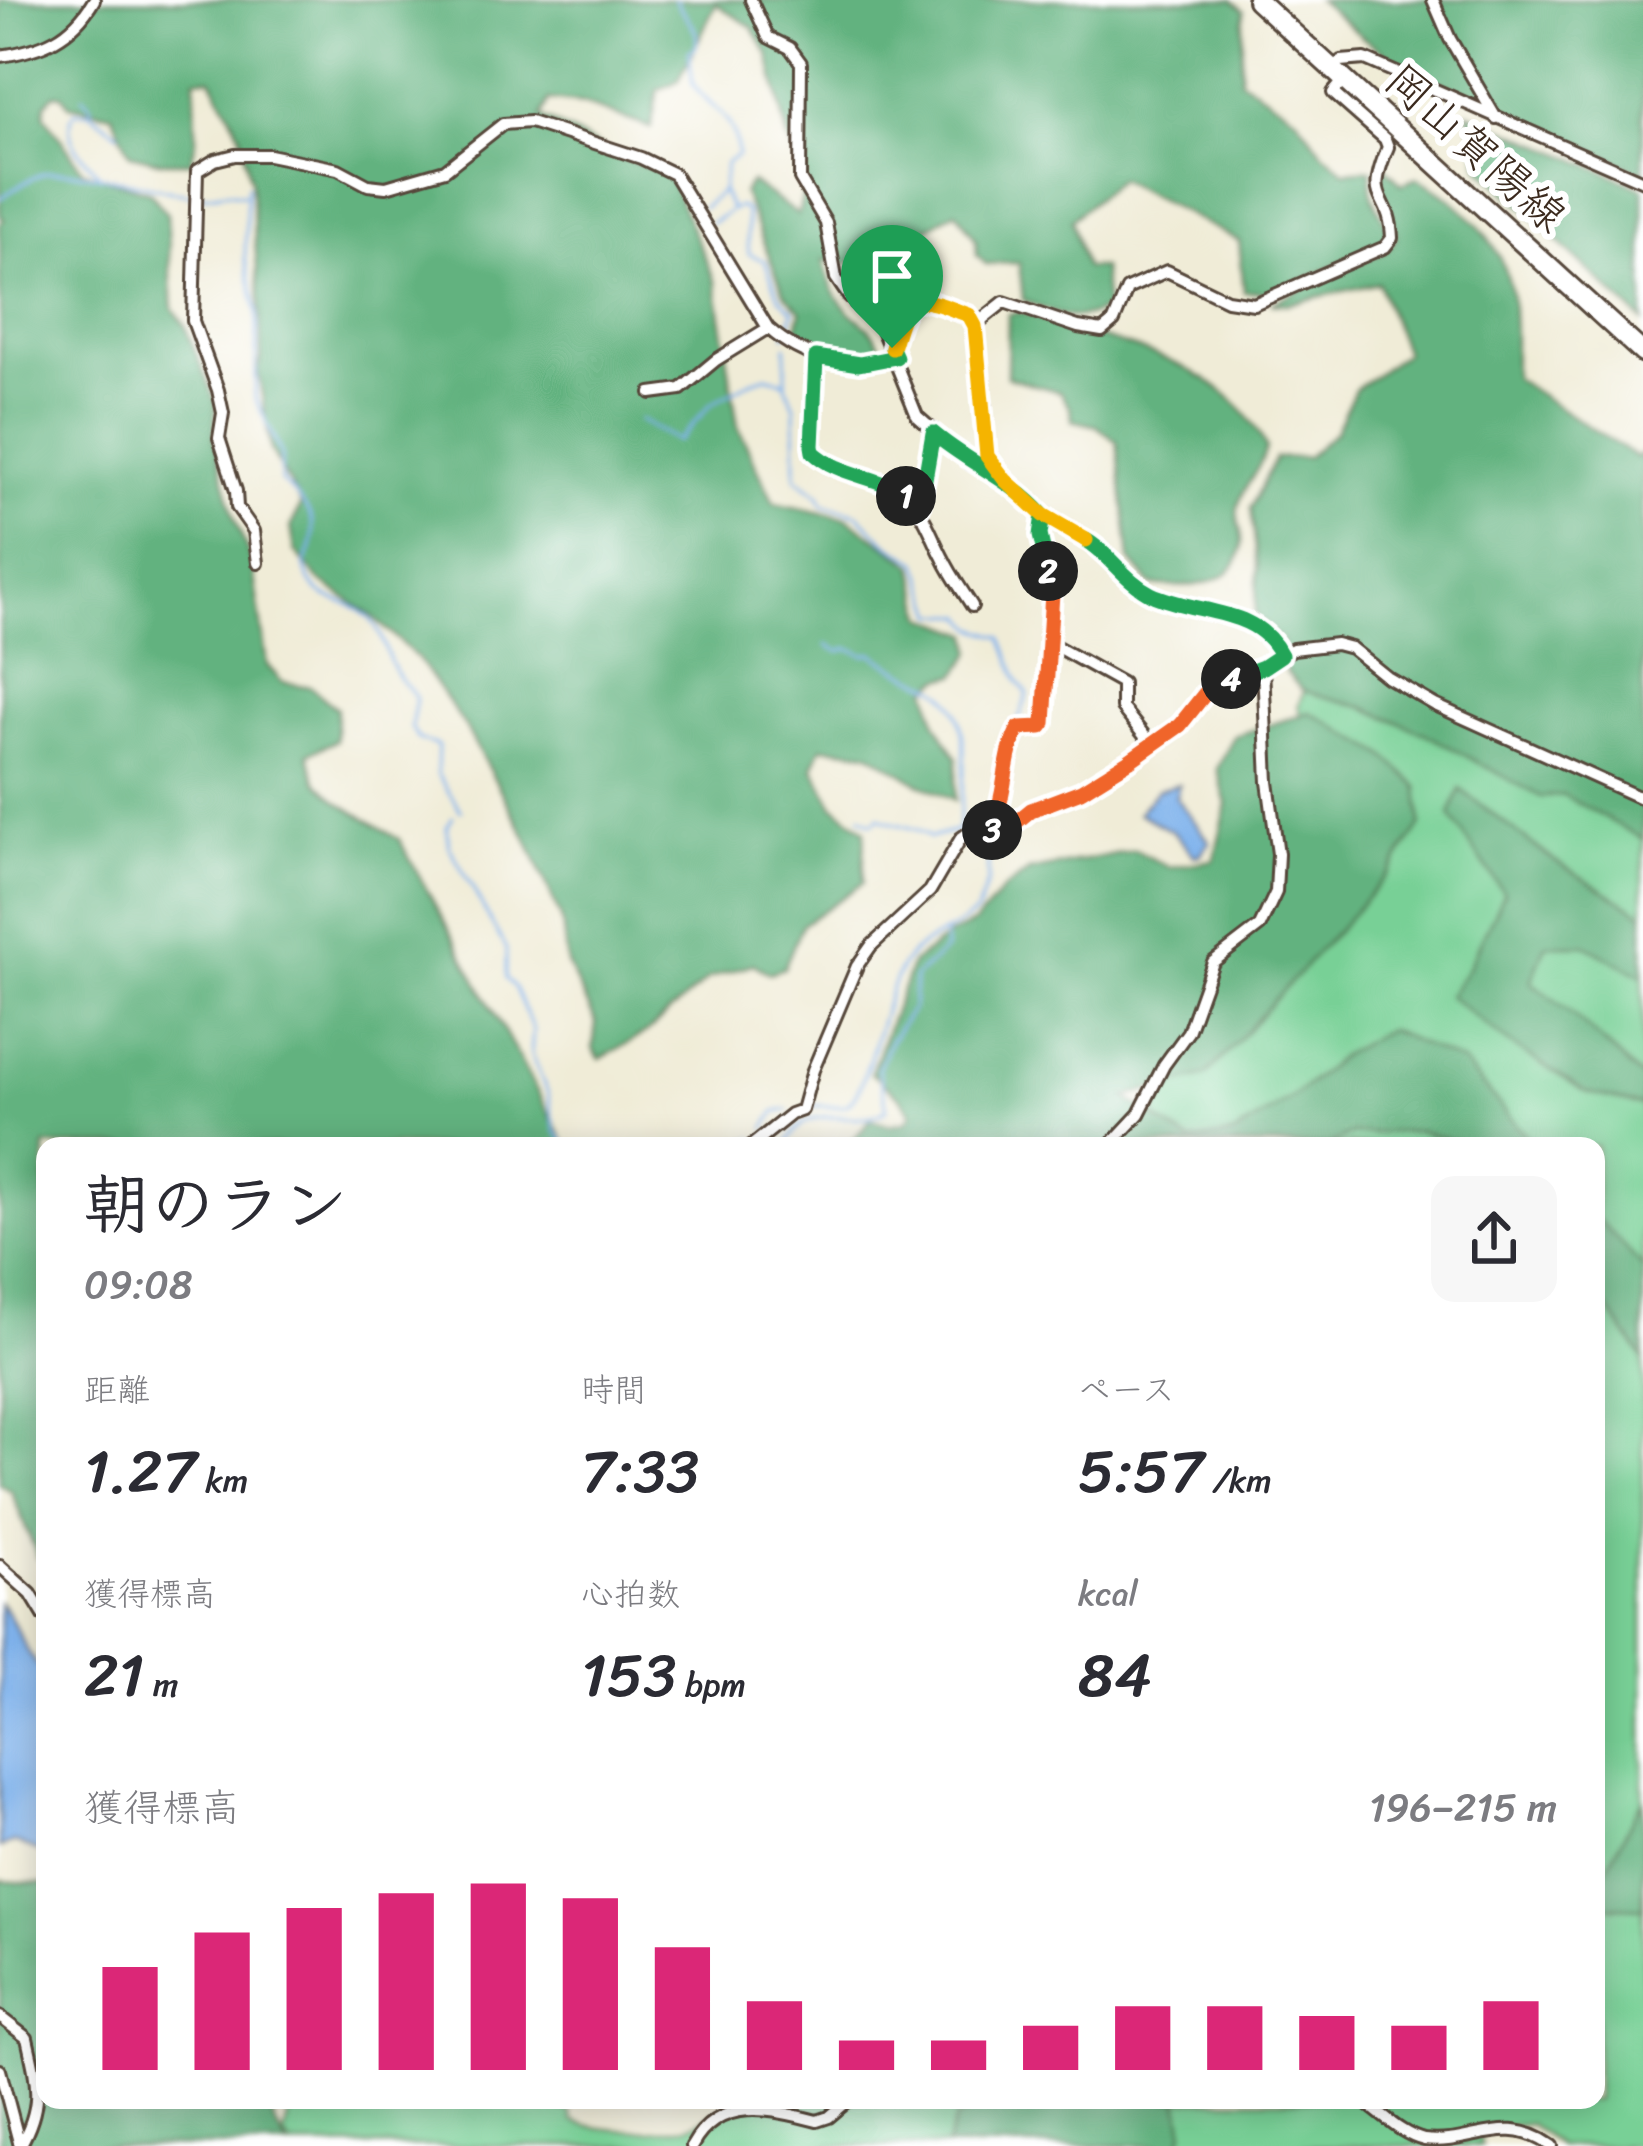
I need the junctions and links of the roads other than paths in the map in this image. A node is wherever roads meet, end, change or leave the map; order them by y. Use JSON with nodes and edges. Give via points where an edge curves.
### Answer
{"nodes":[{"id":1,"x":94,"y":0,"type":"edge"},
{"id":2,"x":751,"y":0,"type":"edge"},
{"id":3,"x":1258,"y":0,"type":"edge"},
{"id":4,"x":1275,"y":0,"type":"edge"},
{"id":5,"x":1433,"y":0,"type":"edge"},
{"id":6,"x":0,"y":56,"type":"edge"},
{"id":7,"x":1342,"y":70,"type":"junction"},
{"id":8,"x":1496,"y":118,"type":"junction"},
{"id":9,"x":1643,"y":181,"type":"edge"},
{"id":10,"x":975,"y":326,"type":"junction"},
{"id":11,"x":768,"y":328,"type":"junction"},
{"id":12,"x":1643,"y":337,"type":"edge"},
{"id":13,"x":894,"y":353,"type":"junction"},
{"id":14,"x":1643,"y":353,"type":"edge"},
{"id":15,"x":816,"y":357,"type":"junction"},
{"id":16,"x":651,"y":393,"type":"dead end"},
{"id":17,"x":933,"y":433,"type":"junction"},
{"id":18,"x":1005,"y":480,"type":"junction"},
{"id":19,"x":920,"y":508,"type":"junction"},
{"id":20,"x":1043,"y":515,"type":"junction"},
{"id":21,"x":258,"y":563,"type":"dead end"},
{"id":22,"x":972,"y":606,"type":"dead end"},
{"id":23,"x":1048,"y":642,"type":"junction"},
{"id":24,"x":1281,"y":655,"type":"junction"},
{"id":25,"x":1263,"y":667,"type":"junction"},
{"id":26,"x":1151,"y":743,"type":"junction"},
{"id":27,"x":1643,"y":800,"type":"edge"},
{"id":28,"x":988,"y":830,"type":"junction"},
{"id":29,"x":762,"y":1137,"type":"edge"},
{"id":30,"x":1117,"y":1137,"type":"edge"},
{"id":31,"x":0,"y":1566,"type":"edge"},
{"id":32,"x":36,"y":1602,"type":"edge"},
{"id":33,"x":0,"y":2017,"type":"edge"},
{"id":34,"x":0,"y":2070,"type":"edge"},
{"id":35,"x":36,"y":2082,"type":"edge"},
{"id":36,"x":37,"y":2109,"type":"edge"},
{"id":37,"x":738,"y":2109,"type":"edge"},
{"id":38,"x":746,"y":2109,"type":"edge"},
{"id":39,"x":838,"y":2109,"type":"edge"},
{"id":40,"x":1372,"y":2109,"type":"edge"},
{"id":41,"x":20,"y":2146,"type":"edge"},
{"id":42,"x":692,"y":2146,"type":"edge"},
{"id":43,"x":1552,"y":2146,"type":"edge"}],
"edges":[{"from":1,"to":6,"type":"street","via":[[61,38]]},
{"from":2,"to":13,"type":"street","via":[[772,41],[801,63],[800,179],[826,223],[836,278]]},
{"from":3,"to":7,"type":"main road","name":"岡山賀陽線"},
{"from":4,"to":7,"type":"main road","name":"岡山賀陽線"},
{"from":5,"to":8,"type":"street"},
{"from":7,"to":8,"type":"street","via":[[1365,59]]},
{"from":7,"to":10,"type":"street","via":[[1334,93],[1388,147],[1375,188],[1392,227],[1385,247],[1254,304],[1166,271],[1127,290],[1102,331],[1004,302]]},
{"from":7,"to":12,"type":"main road","name":"岡山賀陽線"},
{"from":7,"to":14,"type":"main road","name":"岡山賀陽線"},
{"from":8,"to":9,"type":"street"},
{"from":10,"to":13,"type":"street","via":[[969,315],[915,300]]},
{"from":10,"to":18,"type":"street","via":[[985,449]]},
{"from":11,"to":15,"type":"street"},
{"from":11,"to":16,"type":"street","via":[[681,389]]},
{"from":11,"to":21,"type":"street","via":[[674,174],[530,122],[503,124],[445,170],[386,187],[269,154],[215,160],[197,171],[193,321],[223,413],[218,439]]},
{"from":13,"to":15,"type":"street","via":[[859,364]]},
{"from":13,"to":17,"type":"street","via":[[917,416]]},
{"from":15,"to":19,"type":"street","via":[[813,452],[832,467],[887,483]]},
{"from":17,"to":18,"type":"street"},
{"from":17,"to":19,"type":"street"},
{"from":18,"to":20,"type":"street"},
{"from":19,"to":22,"type":"street"},
{"from":20,"to":23,"type":"street"},
{"from":20,"to":24,"type":"street","via":[[1098,547],[1144,591],[1252,622]]},
{"from":23,"to":26,"type":"street","via":[[1122,683],[1122,708]]},
{"from":23,"to":28,"type":"street","via":[[1044,723],[1019,728],[1012,740]]},
{"from":24,"to":25,"type":"street"},
{"from":24,"to":27,"type":"street","via":[[1351,648],[1435,705]]},
{"from":25,"to":26,"type":"street","via":[[1211,686],[1180,725]]},
{"from":25,"to":30,"type":"street","via":[[1276,892],[1260,926],[1214,962],[1188,1032]]},
{"from":26,"to":28,"type":"street","via":[[1081,791],[1031,810],[1008,829]]},
{"from":28,"to":29,"type":"street","via":[[961,838],[930,890],[871,946],[849,982],[802,1110]]},
{"from":31,"to":32,"type":"street"},
{"from":33,"to":35,"type":"street","via":[[27,2038]]},
{"from":34,"to":41,"type":"street"},
{"from":36,"to":41,"type":"street"},
{"from":37,"to":42,"type":"street","via":[[711,2122]]},
{"from":38,"to":39,"type":"street","via":[[817,2121]]},
{"from":40,"to":43,"type":"street","via":[[1424,2140],[1523,2130]]}]}
